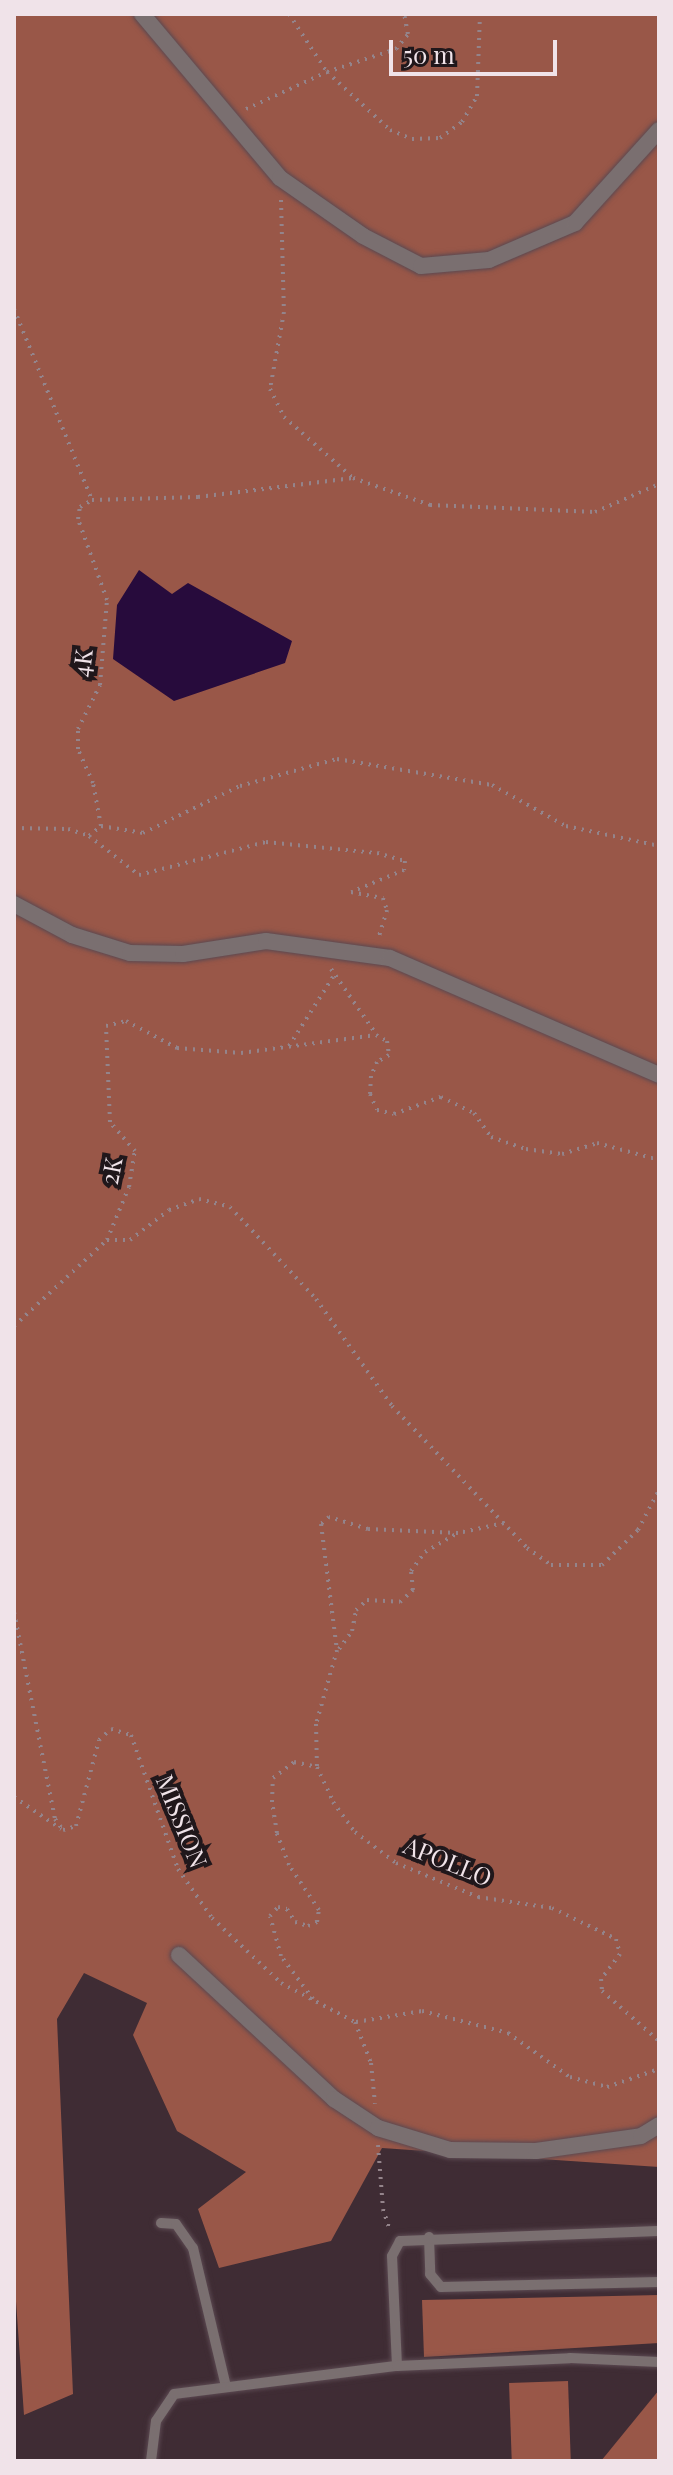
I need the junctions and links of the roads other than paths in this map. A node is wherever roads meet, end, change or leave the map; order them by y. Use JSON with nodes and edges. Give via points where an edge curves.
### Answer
{"nodes":[{"id":1,"x":142,"y":14,"type":"edge"},
{"id":2,"x":659,"y":130,"type":"edge"},
{"id":3,"x":14,"y":904,"type":"edge"},
{"id":4,"x":659,"y":1075,"type":"edge"},
{"id":5,"x":179,"y":1955,"type":"dead end"},
{"id":6,"x":659,"y":2125,"type":"edge"},
{"id":7,"x":161,"y":2223,"type":"dead end"},
{"id":8,"x":659,"y":2231,"type":"edge"},
{"id":9,"x":429,"y":2237,"type":"junction"},
{"id":10,"x":659,"y":2282,"type":"edge"},
{"id":11,"x":659,"y":2362,"type":"edge"},
{"id":12,"x":397,"y":2366,"type":"junction"},
{"id":13,"x":226,"y":2387,"type":"junction"},
{"id":14,"x":151,"y":2461,"type":"edge"}],
"edges":[{"from":1,"to":2,"type":"street","via":[[280,178],[363,236],[421,266],[489,260],[575,223]]},
{"from":3,"to":4,"type":"street","via":[[72,935],[130,953],[183,954],[266,941],[390,958]]},
{"from":5,"to":6,"type":"street","via":[[334,2099],[378,2128],[450,2150],[536,2151],[641,2136]]},
{"from":7,"to":13,"type":"lane","via":[[176,2224],[193,2248]]},
{"from":8,"to":9,"type":"lane"},
{"from":9,"to":10,"type":"lane","via":[[430,2274],[441,2287]]},
{"from":9,"to":12,"type":"lane","via":[[408,2238],[395,2246]]},
{"from":11,"to":12,"type":"lane","via":[[570,2358]]},
{"from":12,"to":13,"type":"lane"},
{"from":13,"to":14,"type":"lane","via":[[174,2394],[156,2421]]}]}
